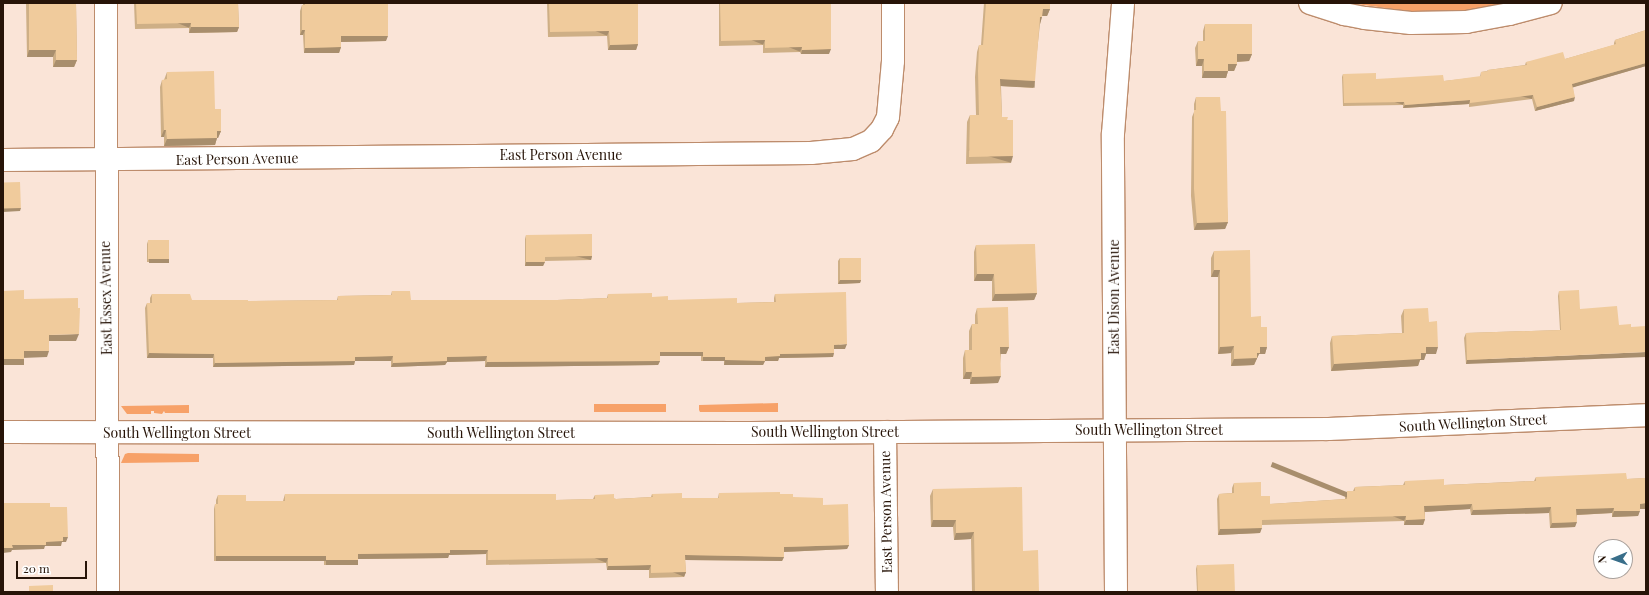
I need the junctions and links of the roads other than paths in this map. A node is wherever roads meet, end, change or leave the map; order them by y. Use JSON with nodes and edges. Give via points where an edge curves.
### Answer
{"nodes":[{"id":1,"x":106,"y":3,"type":"edge"},
{"id":2,"x":893,"y":3,"type":"edge"},
{"id":3,"x":1122,"y":3,"type":"edge"},
{"id":4,"x":1310,"y":3,"type":"edge"},
{"id":5,"x":1551,"y":3,"type":"edge"},
{"id":6,"x":3,"y":160,"type":"edge"},
{"id":7,"x":105,"y":160,"type":"junction"},
{"id":8,"x":1646,"y":415,"type":"edge"},
{"id":9,"x":1115,"y":430,"type":"junction"},
{"id":10,"x":3,"y":432,"type":"edge"},
{"id":11,"x":886,"y":432,"type":"junction"},
{"id":12,"x":107,"y":433,"type":"junction"},
{"id":13,"x":108,"y":592,"type":"edge"},
{"id":14,"x":887,"y":592,"type":"edge"},
{"id":15,"x":1116,"y":592,"type":"edge"}],
"edges":[{"from":1,"to":7,"type":"street","name":"East Essex Avenue"},
{"from":2,"to":7,"type":"street","name":"East Person Avenue","via":[[893,61],[888,117],[882,129],[871,141],[853,149],[811,153]]},
{"from":3,"to":9,"type":"street","name":"East Dison Avenue","via":[[1114,134]]},
{"from":4,"to":5,"type":"street","via":[[1344,14],[1411,23],[1466,22]]},
{"from":6,"to":7,"type":"street","name":"East Person Avenue"},
{"from":7,"to":12,"type":"street","name":"East Essex Avenue"},
{"from":8,"to":9,"type":"street","name":"South Wellington Street","via":[[1336,429]]},
{"from":9,"to":11,"type":"street","name":"South Wellington Street"},
{"from":9,"to":15,"type":"street","name":"East Dison Avenue"},
{"from":10,"to":12,"type":"street","name":"South Wellington Street"},
{"from":11,"to":12,"type":"street","name":"South Wellington Street"},
{"from":11,"to":14,"type":"street","name":"East Person Avenue"},
{"from":12,"to":13,"type":"street","name":"East Essex Avenue"}]}
